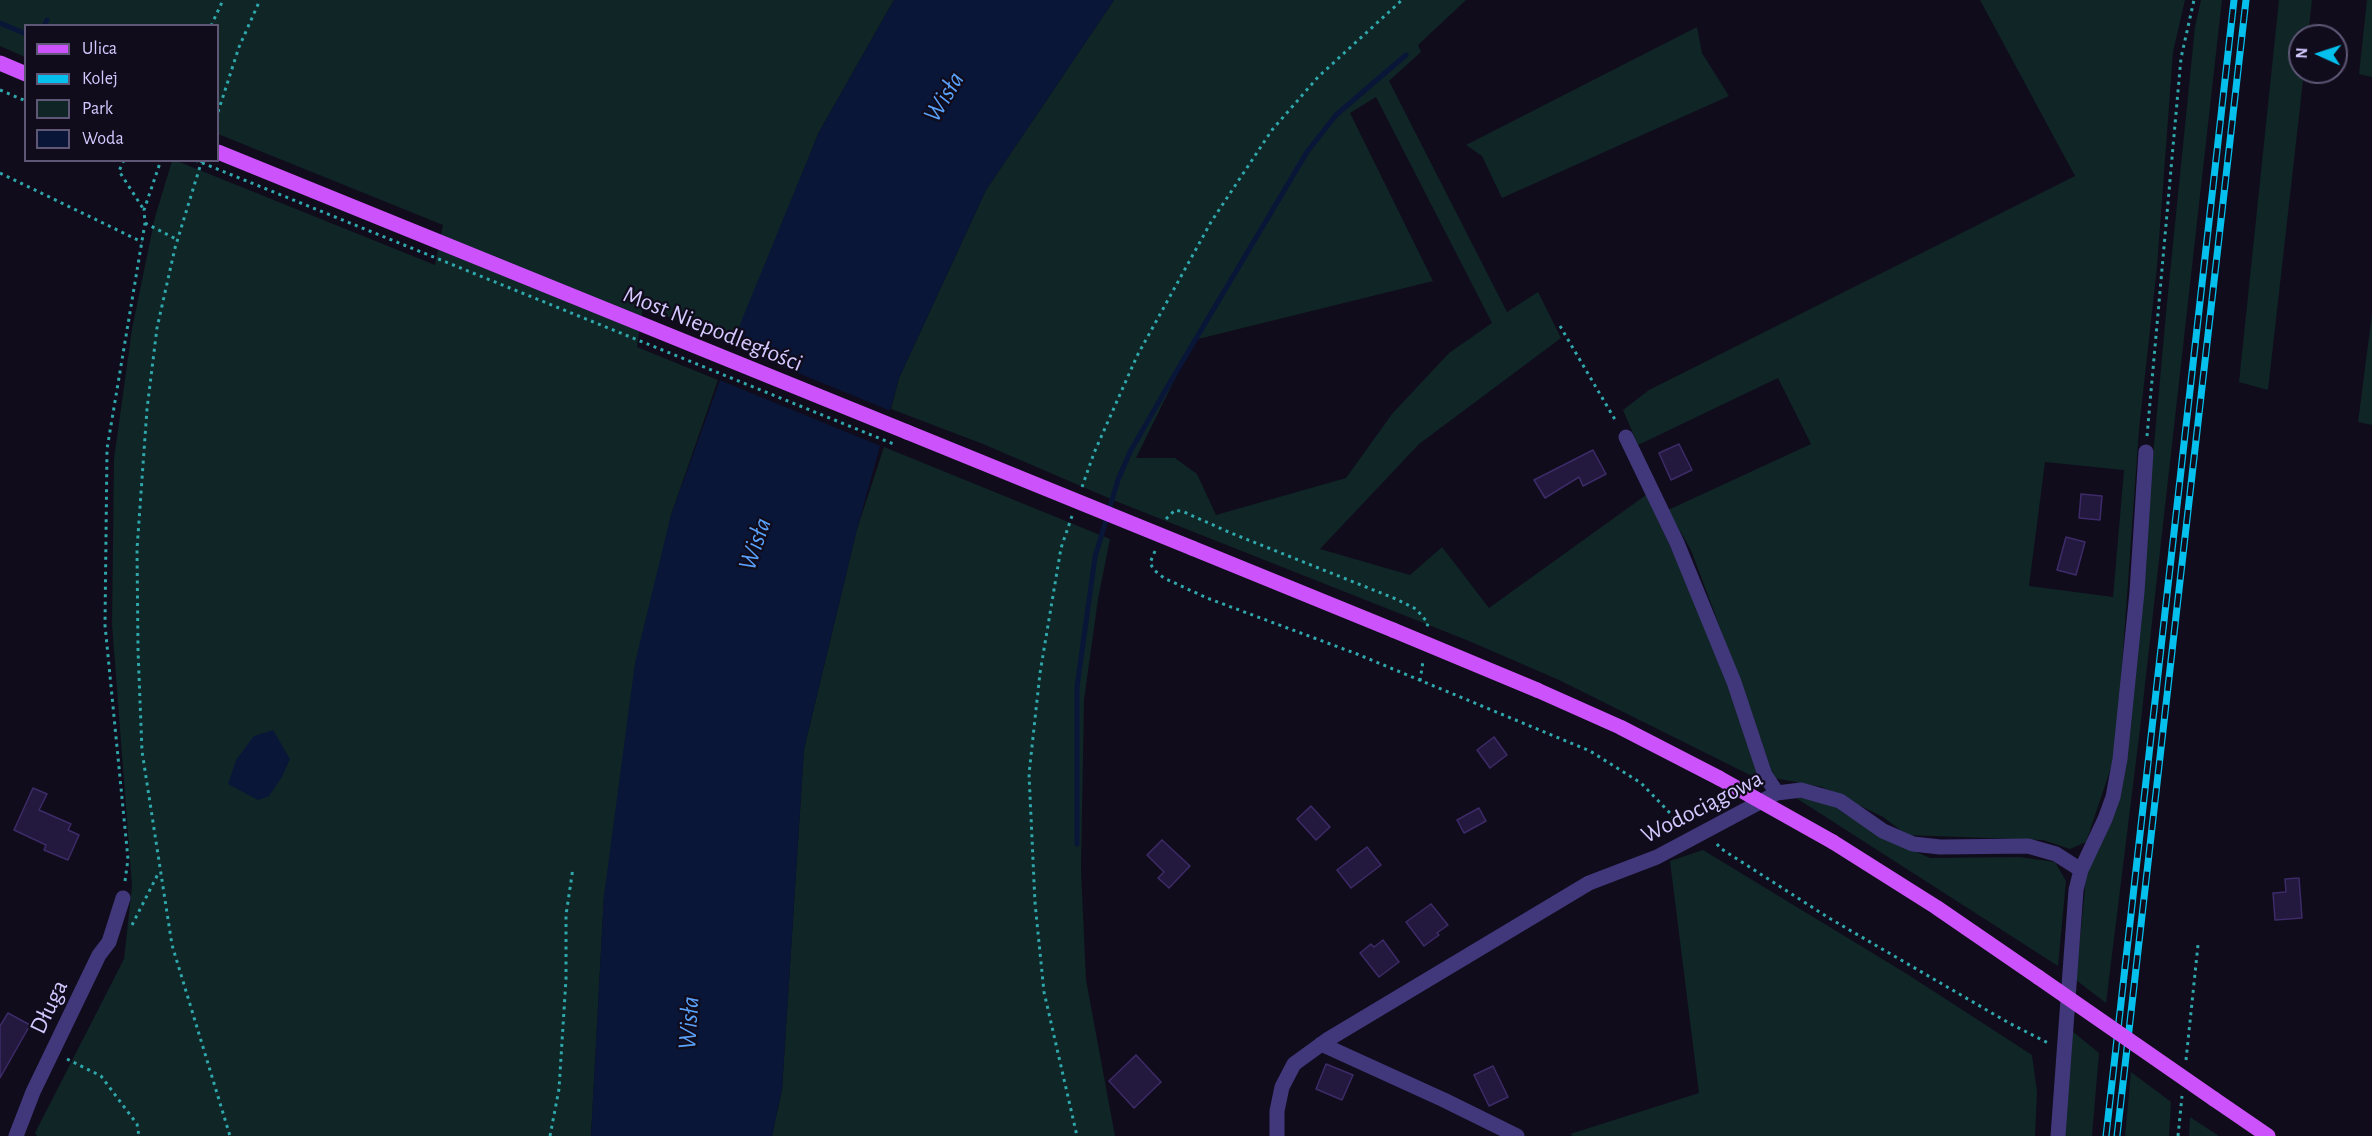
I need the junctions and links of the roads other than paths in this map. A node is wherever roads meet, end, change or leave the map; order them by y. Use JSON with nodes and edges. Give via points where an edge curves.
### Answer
{"nodes":[{"id":1,"x":0,"y":63,"type":"edge"},
{"id":2,"x":24,"y":73,"type":"edge"},
{"id":3,"x":219,"y":152,"type":"edge"},
{"id":4,"x":1626,"y":437,"type":"road end"},
{"id":5,"x":2146,"y":453,"type":"road end"},
{"id":6,"x":1777,"y":793,"type":"junction"},
{"id":7,"x":2081,"y":870,"type":"junction"},
{"id":8,"x":123,"y":898,"type":"road end"},
{"id":9,"x":1321,"y":1044,"type":"junction"},
{"id":10,"x":16,"y":1136,"type":"edge"},
{"id":11,"x":1277,"y":1136,"type":"edge"},
{"id":12,"x":1517,"y":1136,"type":"edge"},
{"id":13,"x":2058,"y":1136,"type":"edge"},
{"id":14,"x":2268,"y":1136,"type":"edge"}],
"edges":[{"from":1,"to":2,"type":"main road"},
{"from":3,"to":14,"type":"main road","name":"Most Niepodległości","bridge":true,"via":[[1393,630],[1620,727],[1833,842],[1927,901]]},
{"from":4,"to":6,"type":"street","via":[[1677,543],[1734,682],[1765,775]]},
{"from":5,"to":7,"type":"street","via":[[2137,592],[2117,779],[2105,819]]},
{"from":6,"to":7,"type":"street","name":"Wodociągowa","via":[[1801,790],[1840,801],[1883,831],[1913,844],[2028,846],[2056,854]]},
{"from":6,"to":9,"type":"street","name":"Wodociągowa","via":[[1657,857],[1589,883]]},
{"from":7,"to":13,"type":"street","via":[[2076,890]]},
{"from":8,"to":10,"type":"street","name":"Długa","via":[[109,942],[52,1052]]},
{"from":9,"to":11,"type":"street","name":"Wodociągowa","via":[[1294,1064],[1282,1087]]},
{"from":9,"to":12,"type":"street"}]}
